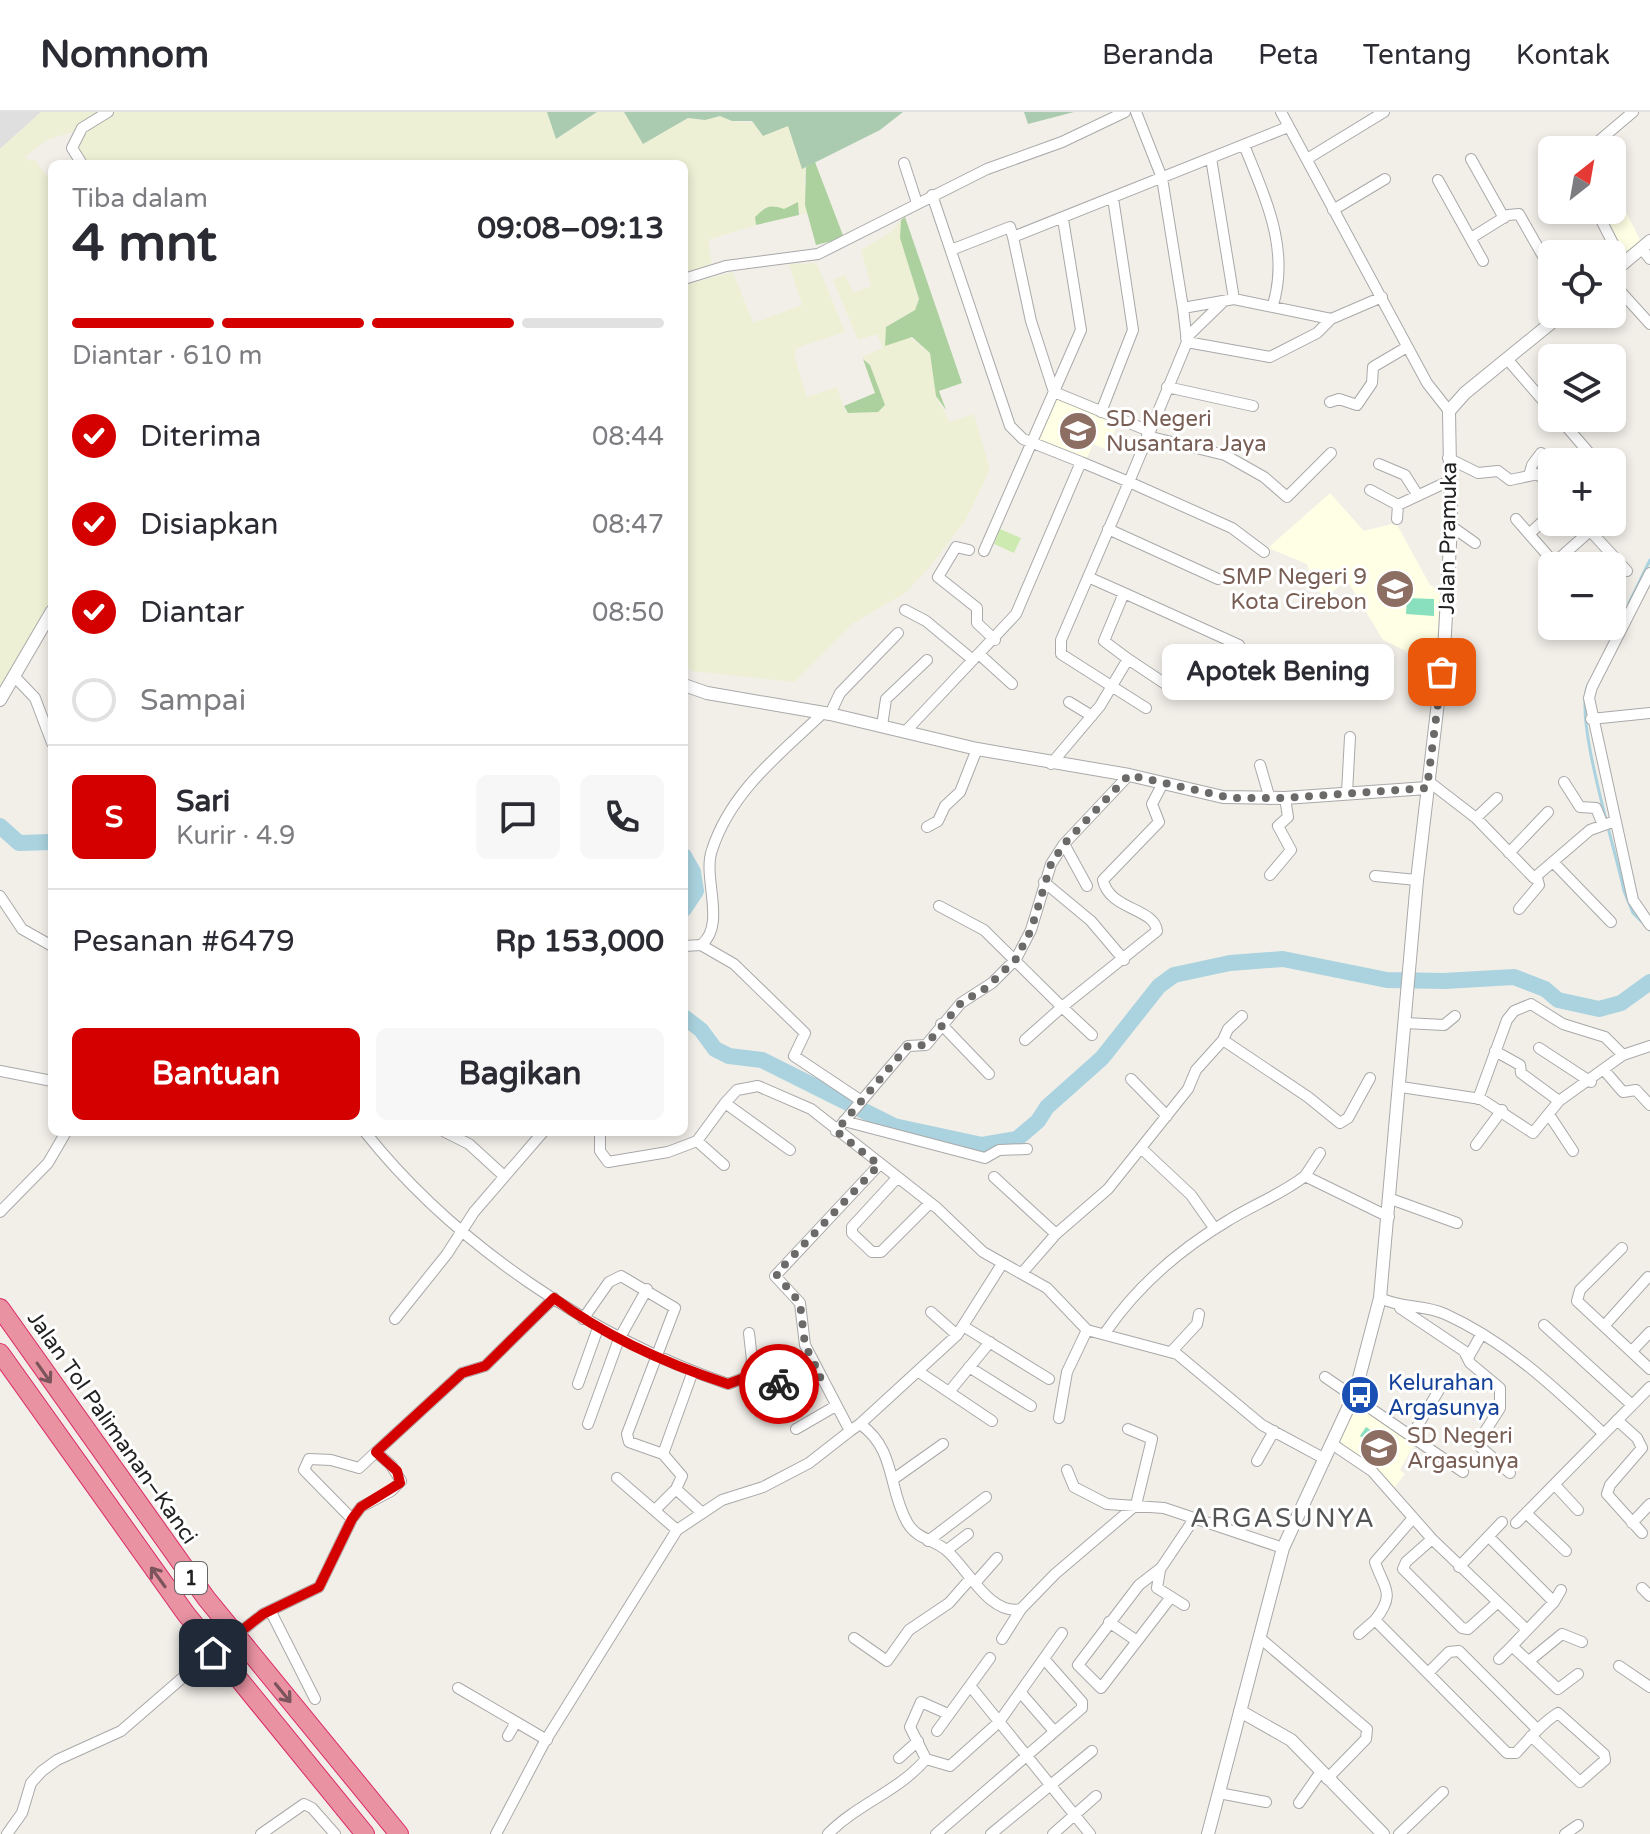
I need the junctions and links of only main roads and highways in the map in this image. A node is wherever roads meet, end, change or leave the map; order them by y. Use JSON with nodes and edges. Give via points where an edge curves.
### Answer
{"nodes":[{"id":1,"x":0,"y":1308,"type":"edge"},
{"id":2,"x":0,"y":1353,"type":"edge"},
{"id":3,"x":365,"y":1834,"type":"edge"},
{"id":4,"x":399,"y":1834,"type":"edge"}],
"edges":[{"from":1,"to":4,"type":"highway","name":"Jalan Tol Palimanan–Kanci","number":"1","one_way":true,"via":[[206,1598]]},
{"from":3,"to":2,"type":"highway","number":"1","one_way":true,"via":[[186,1614]]}]}
